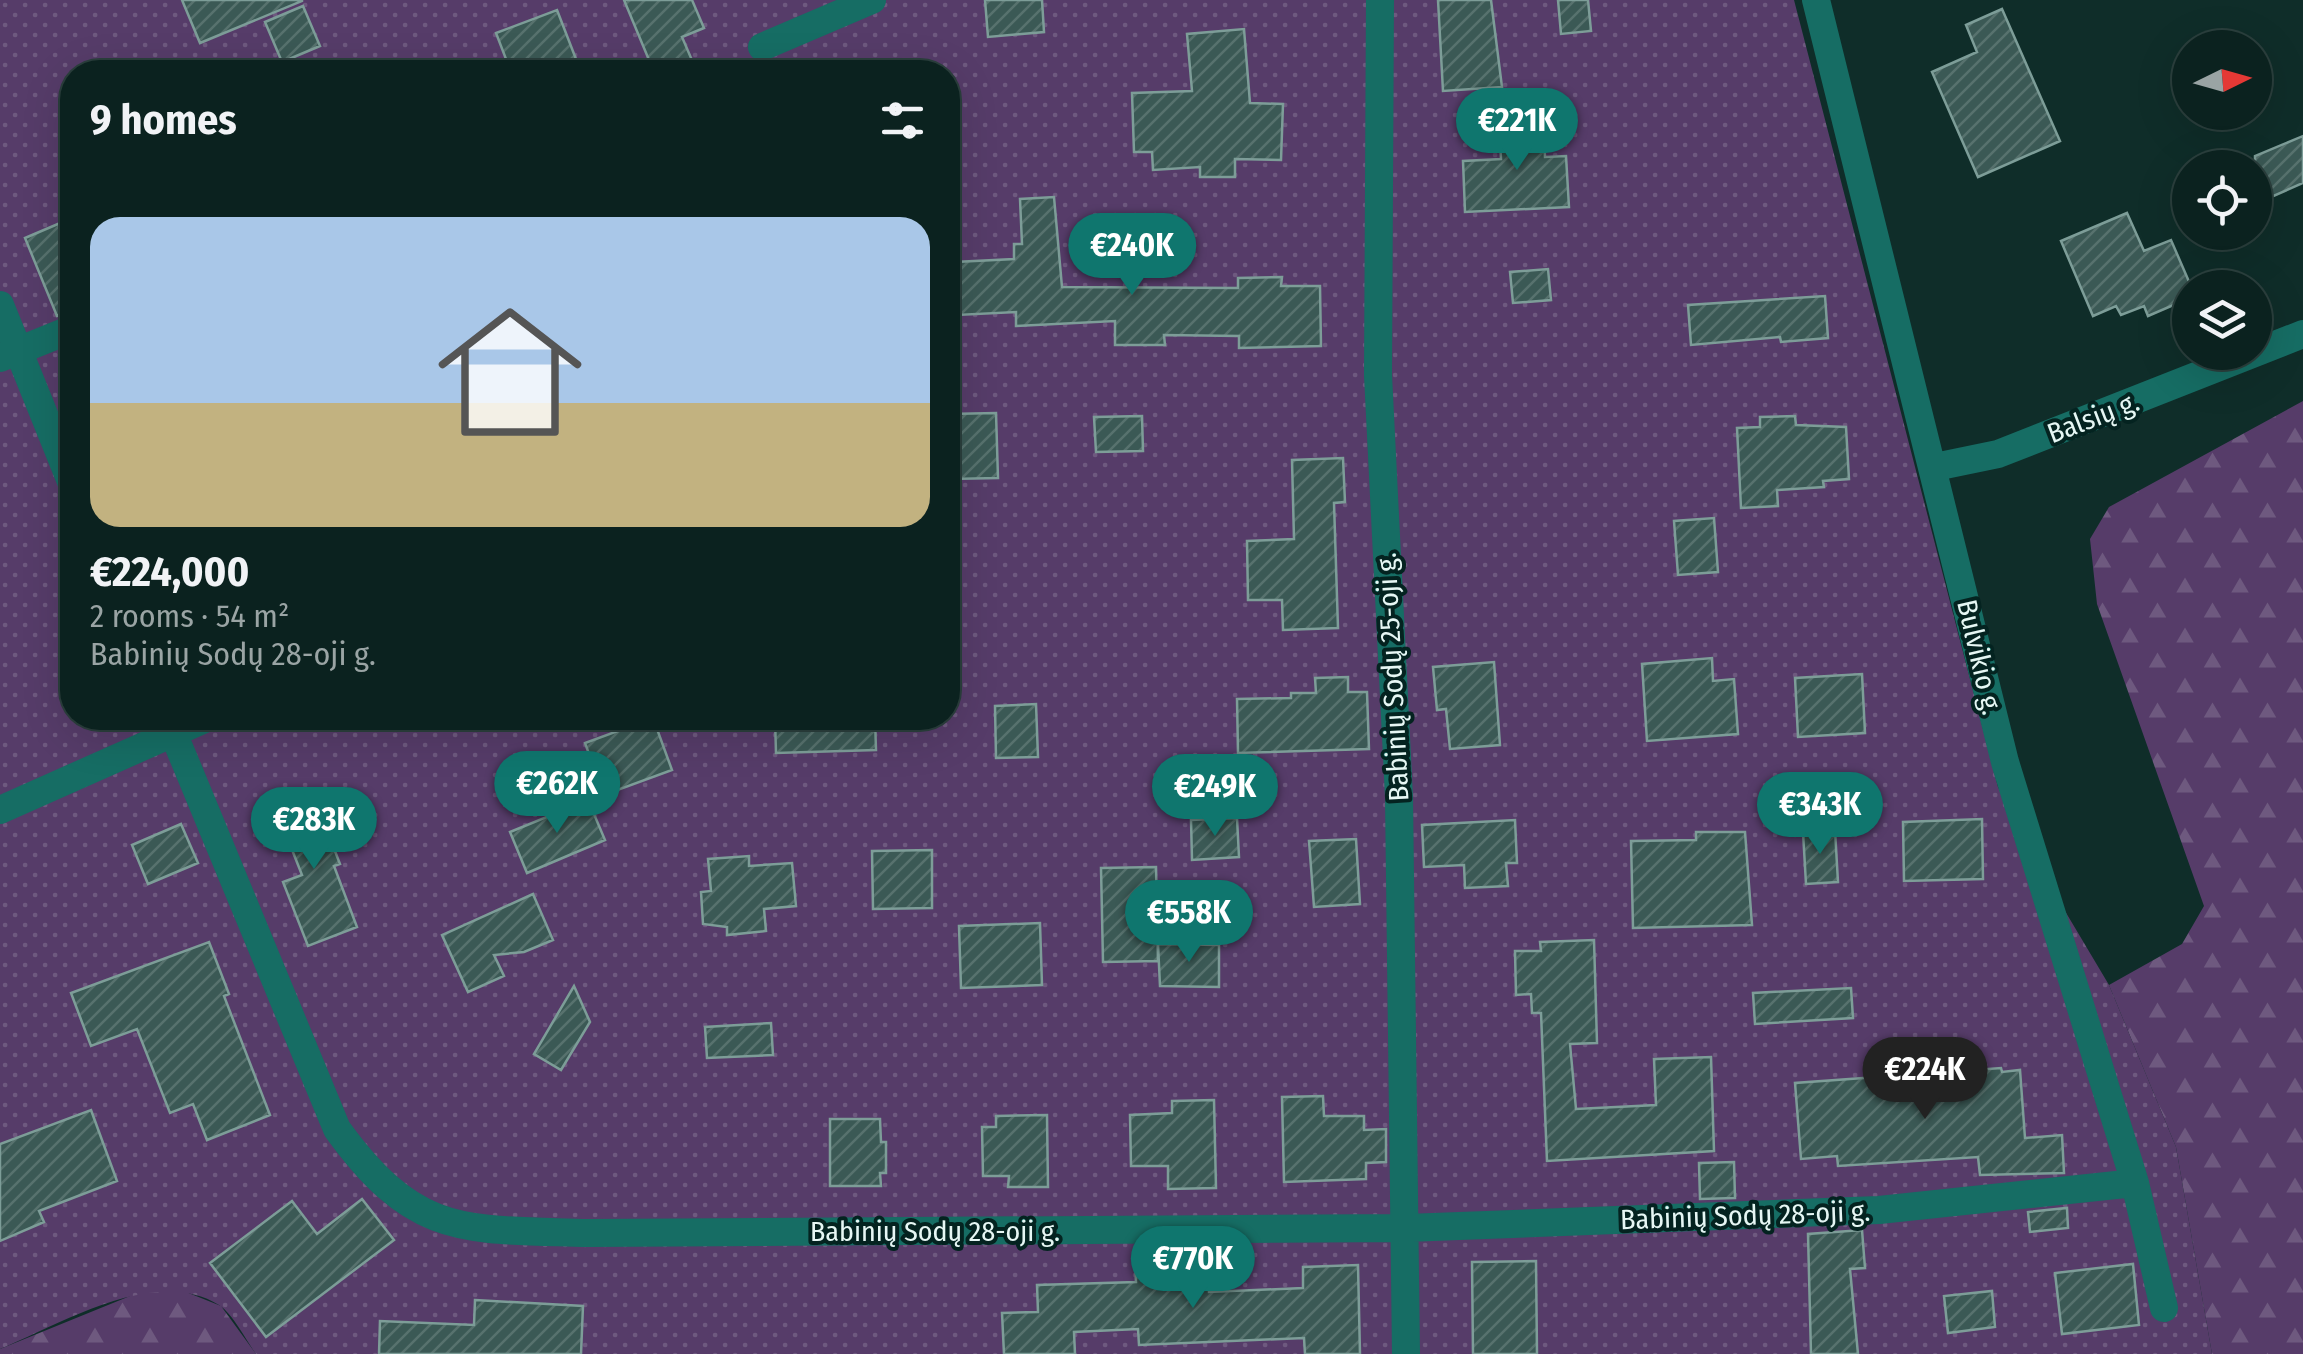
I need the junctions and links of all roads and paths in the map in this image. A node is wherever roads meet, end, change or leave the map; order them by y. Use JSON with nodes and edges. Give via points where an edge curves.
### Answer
{"nodes":[{"id":1,"x":872,"y":0,"type":"edge"},
{"id":2,"x":1380,"y":0,"type":"edge"},
{"id":3,"x":1816,"y":0,"type":"edge"},
{"id":4,"x":762,"y":47,"type":"dead end"},
{"id":5,"x":0,"y":305,"type":"edge"},
{"id":6,"x":60,"y":334,"type":"edge"},
{"id":7,"x":2303,"y":334,"type":"edge"},
{"id":8,"x":9,"y":355,"type":"edge"},
{"id":9,"x":60,"y":459,"type":"edge"},
{"id":10,"x":1935,"y":468,"type":"junction"},
{"id":11,"x":158,"y":730,"type":"edge"},
{"id":12,"x":172,"y":730,"type":"edge"},
{"id":13,"x":0,"y":810,"type":"edge"},
{"id":14,"x":2135,"y":1183,"type":"junction"},
{"id":15,"x":1406,"y":1228,"type":"junction"},
{"id":16,"x":2164,"y":1308,"type":"dead end"},
{"id":17,"x":1406,"y":1354,"type":"edge"}],
"edges":[{"from":1,"to":4,"type":"street"},
{"from":2,"to":15,"type":"street","name":"Babinių Sodų 25-oji g.","via":[[1378,375],[1399,797]]},
{"from":3,"to":10,"type":"street","name":"Bulvikio g."},
{"from":5,"to":8,"type":"street"},
{"from":6,"to":8,"type":"street"},
{"from":7,"to":10,"type":"street","name":"Balsių g.","via":[[1998,454]]},
{"from":8,"to":9,"type":"street"},
{"from":10,"to":14,"type":"street","name":"Bulvikio g.","via":[[2005,762]]},
{"from":11,"to":13,"type":"street"},
{"from":12,"to":15,"type":"street","name":"Babinių Sodų 28-oji g.","via":[[337,1129],[364,1166],[426,1216],[502,1230],[588,1233]]},
{"from":14,"to":15,"type":"street","name":"Babinių Sodų 28-oji g.","via":[[1879,1210]]},
{"from":14,"to":16,"type":"street","name":"Bulvikio g."},
{"from":15,"to":17,"type":"street","name":"Babinių Sodų 25-oji g."}]}
